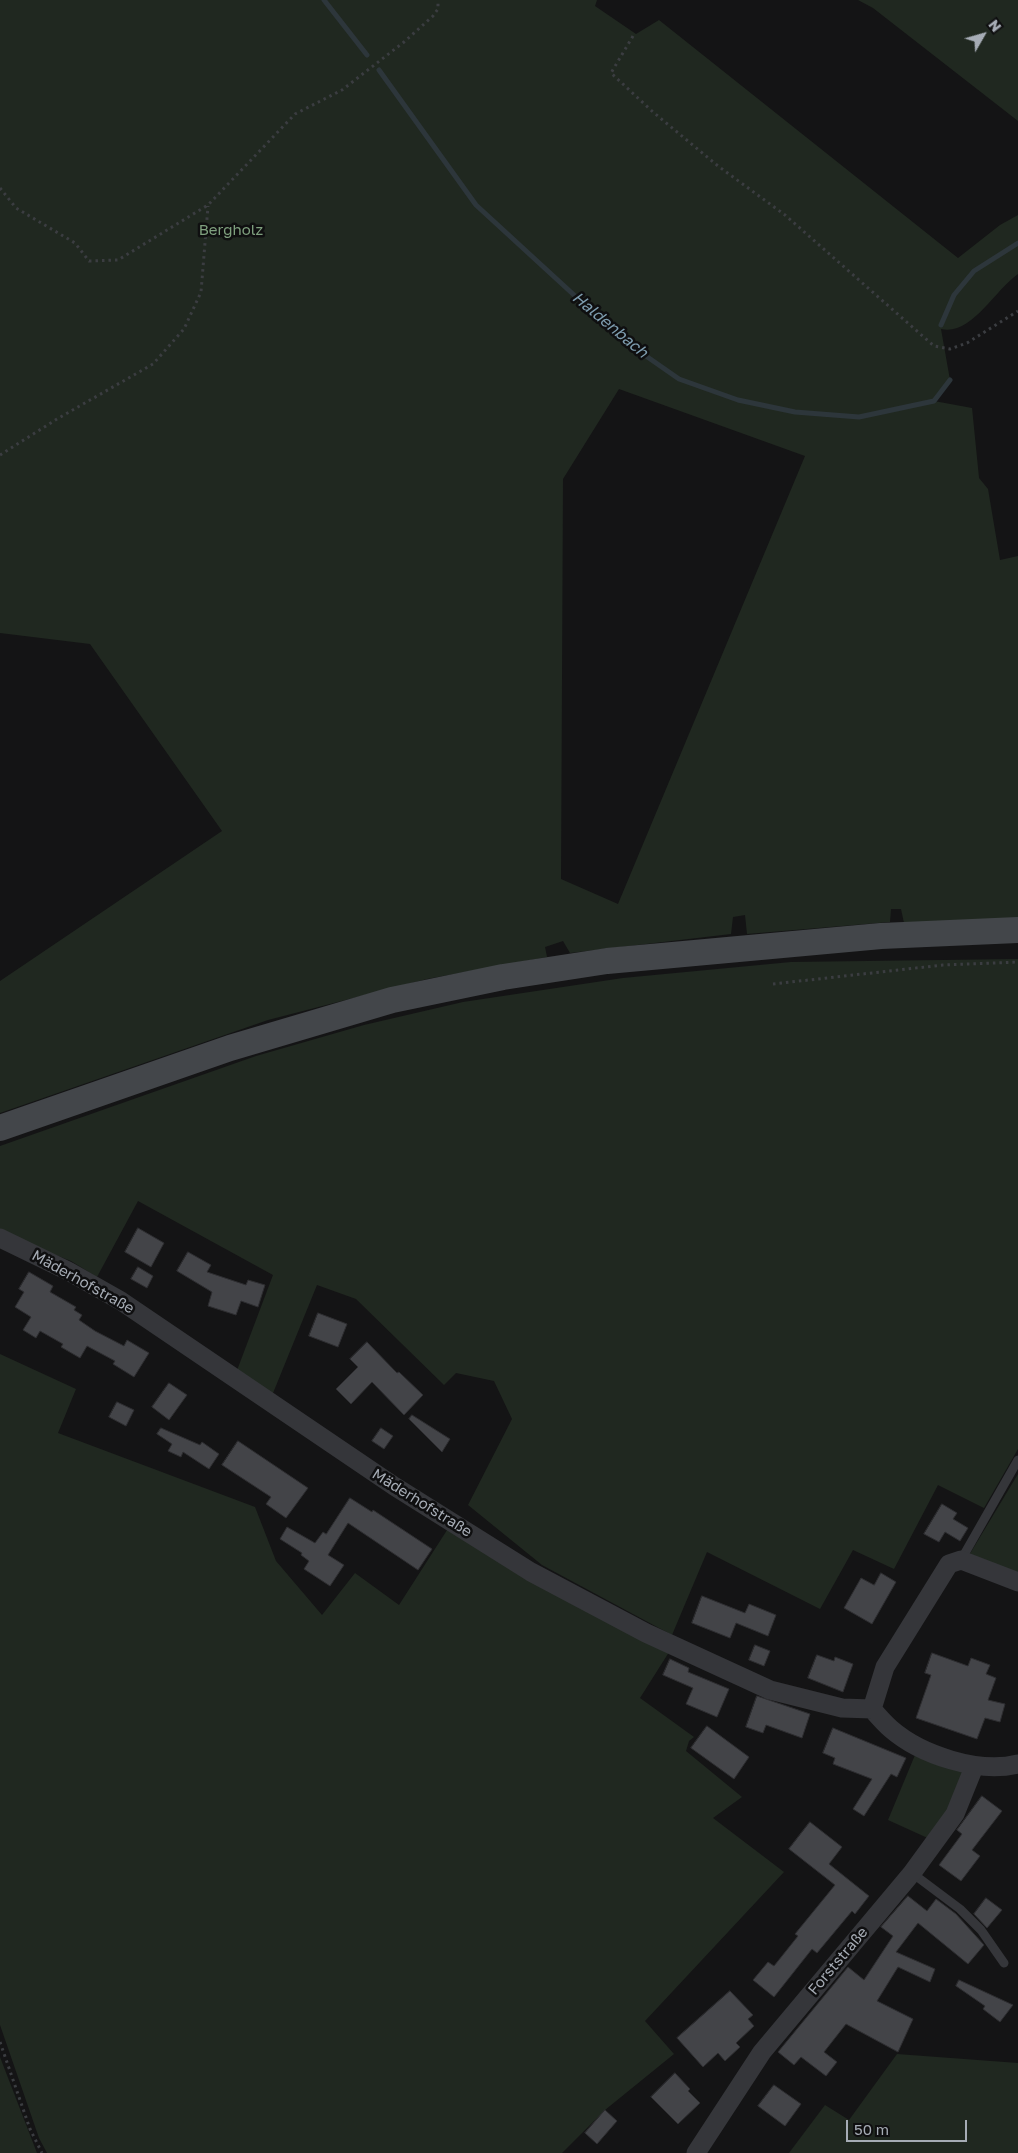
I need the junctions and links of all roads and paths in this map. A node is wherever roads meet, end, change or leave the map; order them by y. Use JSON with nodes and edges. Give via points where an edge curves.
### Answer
{"nodes":[{"id":1,"x":438,"y":0,"type":"edge"},
{"id":2,"x":633,"y":36,"type":"dead end"},
{"id":3,"x":0,"y":188,"type":"edge"},
{"id":4,"x":208,"y":206,"type":"junction"},
{"id":5,"x":1018,"y":311,"type":"edge"},
{"id":6,"x":0,"y":455,"type":"edge"},
{"id":7,"x":1018,"y":930,"type":"edge"},
{"id":8,"x":1018,"y":962,"type":"edge"},
{"id":9,"x":773,"y":984,"type":"dead end"},
{"id":10,"x":0,"y":1128,"type":"edge"},
{"id":11,"x":0,"y":1238,"type":"edge"},
{"id":12,"x":1018,"y":1460,"type":"edge"},
{"id":13,"x":961,"y":1560,"type":"junction"},
{"id":14,"x":1018,"y":1582,"type":"edge"},
{"id":15,"x":872,"y":1709,"type":"junction"},
{"id":16,"x":1018,"y":1764,"type":"edge"},
{"id":17,"x":974,"y":1767,"type":"junction"},
{"id":18,"x":912,"y":1873,"type":"junction"},
{"id":19,"x":1004,"y":1963,"type":"dead end"},
{"id":20,"x":0,"y":2042,"type":"edge"},
{"id":21,"x":42,"y":2153,"type":"edge"},
{"id":22,"x":696,"y":2153,"type":"edge"}],
"edges":[{"from":1,"to":4,"type":"path","via":[[438,9],[433,16],[404,42],[342,90],[295,114]]},
{"from":2,"to":5,"type":"path","via":[[611,73],[718,166],[785,215],[934,346],[950,349],[967,343]]},
{"from":3,"to":4,"type":"path","via":[[16,208],[75,243],[89,261],[118,260]]},
{"from":4,"to":6,"type":"path","via":[[200,292],[184,330],[153,364]]},
{"from":7,"to":10,"type":"street","via":[[881,936],[607,961],[503,977],[392,1000],[230,1048]]},
{"from":8,"to":9,"type":"path","via":[[934,966]]},
{"from":11,"to":15,"type":"street","name":"Mäderhofstraße","via":[[121,1301],[394,1486],[532,1572],[646,1633],[770,1690],[842,1708]]},
{"from":12,"to":13,"type":"lane"},
{"from":13,"to":14,"type":"street"},
{"from":13,"to":15,"type":"street","via":[[950,1564],[884,1667]]},
{"from":15,"to":17,"type":"street","via":[[891,1730],[924,1748]]},
{"from":16,"to":17,"type":"street","via":[[1004,1768]]},
{"from":17,"to":18,"type":"street","name":"Forststraße","via":[[955,1814]]},
{"from":18,"to":19,"type":"lane","via":[[960,1909],[981,1930]]},
{"from":18,"to":22,"type":"street","name":"Forststraße","via":[[762,2052]]},
{"from":20,"to":21,"type":"path","via":[[30,2129]]}]}
